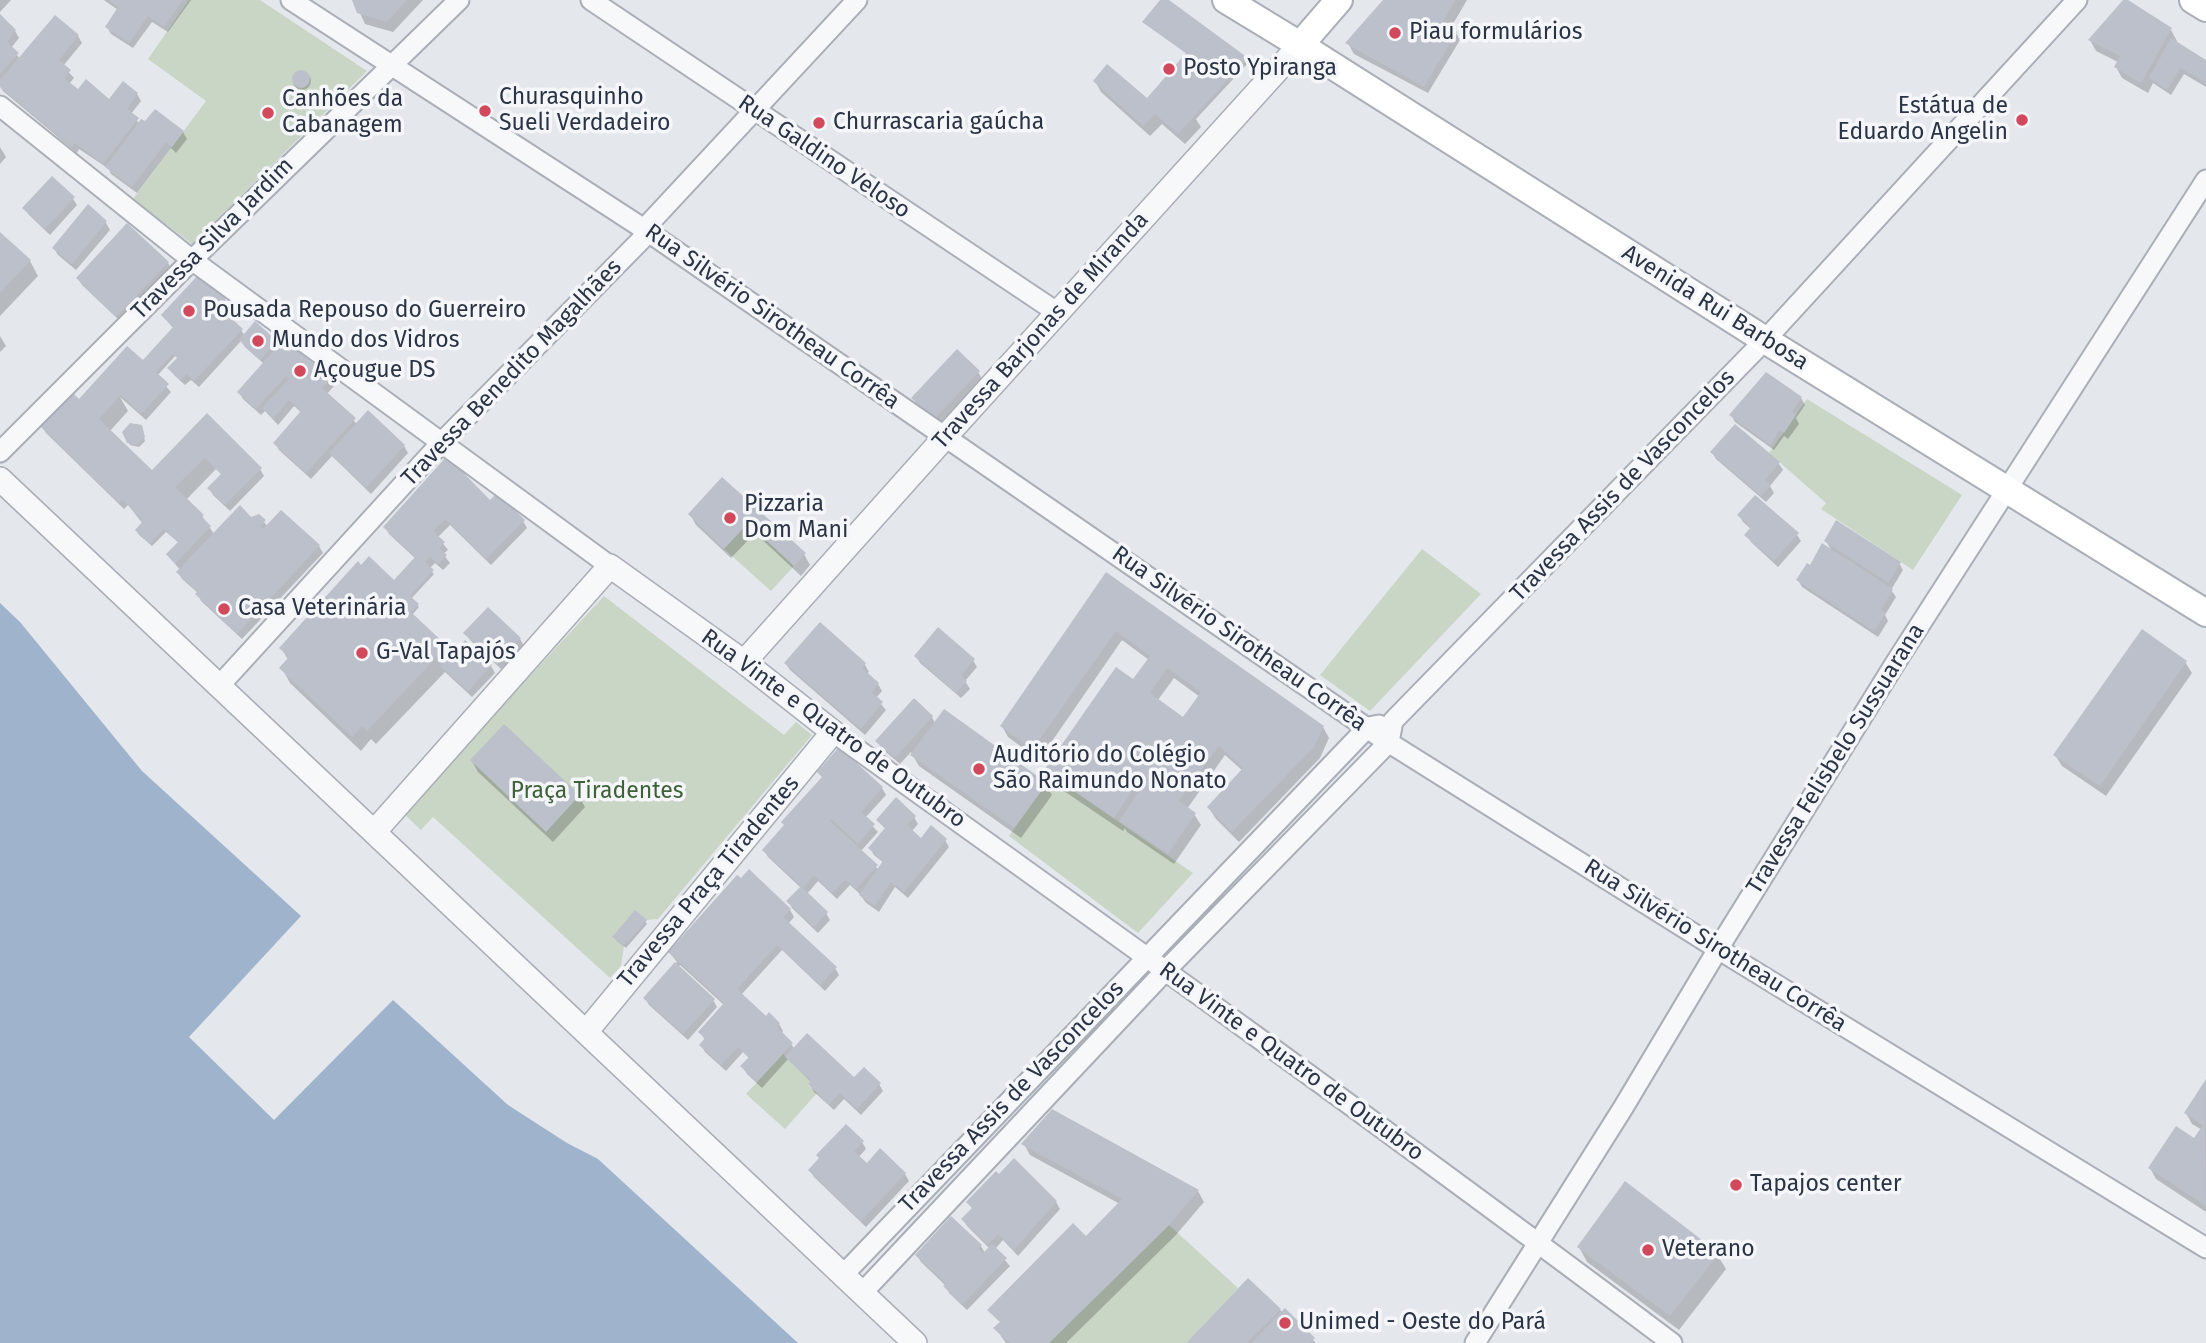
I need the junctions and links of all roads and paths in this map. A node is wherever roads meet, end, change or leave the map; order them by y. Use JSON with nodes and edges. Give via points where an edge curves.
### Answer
{"nodes":[{"id":1,"x":290,"y":0,"type":"edge"},
{"id":2,"x":459,"y":0,"type":"edge"},
{"id":3,"x":591,"y":0,"type":"edge"},
{"id":4,"x":857,"y":0,"type":"edge"},
{"id":5,"x":1226,"y":0,"type":"edge"},
{"id":6,"x":1339,"y":0,"type":"edge"},
{"id":7,"x":2077,"y":0,"type":"edge"},
{"id":8,"x":2193,"y":0,"type":"edge"},
{"id":9,"x":2206,"y":8,"type":"edge"},
{"id":10,"x":1300,"y":45,"type":"junction"},
{"id":11,"x":392,"y":64,"type":"junction"},
{"id":12,"x":0,"y":106,"type":"edge"},
{"id":13,"x":754,"y":110,"type":"junction"},
{"id":14,"x":2206,"y":180,"type":"edge"},
{"id":15,"x":644,"y":229,"type":"junction"},
{"id":16,"x":192,"y":260,"type":"junction"},
{"id":17,"x":1058,"y":313,"type":"junction"},
{"id":18,"x":1765,"y":340,"type":"junction"},
{"id":19,"x":945,"y":437,"type":"junction"},
{"id":20,"x":442,"y":442,"type":"junction"},
{"id":21,"x":0,"y":452,"type":"edge"},
{"id":22,"x":0,"y":479,"type":"edge"},
{"id":23,"x":2005,"y":490,"type":"junction"},
{"id":24,"x":610,"y":566,"type":"junction"},
{"id":25,"x":2206,"y":613,"type":"edge"},
{"id":26,"x":744,"y":662,"type":"junction"},
{"id":27,"x":219,"y":686,"type":"junction"},
{"id":28,"x":1393,"y":721,"type":"junction"},
{"id":29,"x":1368,"y":727,"type":"junction"},
{"id":30,"x":833,"y":732,"type":"junction"},
{"id":31,"x":1389,"y":742,"type":"junction"},
{"id":32,"x":374,"y":832,"type":"junction"},
{"id":33,"x":1718,"y":948,"type":"junction"},
{"id":34,"x":1147,"y":957,"type":"junction"},
{"id":35,"x":1166,"y":971,"type":"junction"},
{"id":36,"x":586,"y":1032,"type":"junction"},
{"id":37,"x":1538,"y":1242,"type":"junction"},
{"id":38,"x":2206,"y":1248,"type":"edge"},
{"id":39,"x":843,"y":1275,"type":"junction"},
{"id":40,"x":862,"y":1293,"type":"junction"},
{"id":41,"x":915,"y":1343,"type":"edge"},
{"id":42,"x":1475,"y":1343,"type":"edge"},
{"id":43,"x":1672,"y":1343,"type":"edge"}],
"edges":[{"from":1,"to":11,"type":"street","name":"Rua Silvério Sirotheau Corrêa"},
{"from":2,"to":11,"type":"street","name":"Travessa Silva Jardim"},
{"from":3,"to":13,"type":"street","name":"Rua Galdino Veloso"},
{"from":4,"to":13,"type":"street","name":"Travessa Benedito Magalhães"},
{"from":5,"to":10,"type":"main road","name":"Avenida Rui Barbosa"},
{"from":6,"to":10,"type":"main road","name":"Travessa Barjonas de Miranda"},
{"from":7,"to":18,"type":"street","name":"Travessa Assis de Vasconcelos"},
{"from":8,"to":9,"type":"main road"},
{"from":10,"to":17,"type":"street","name":"Travessa Barjonas de Miranda"},
{"from":10,"to":18,"type":"main road","name":"Avenida Rui Barbosa"},
{"from":11,"to":15,"type":"street","name":"Rua Silvério Sirotheau Corrêa"},
{"from":11,"to":16,"type":"street","name":"Travessa Silva Jardim"},
{"from":12,"to":16,"type":"street","name":"Rua Vinte e Quatro de Outubro"},
{"from":13,"to":15,"type":"street","name":"Travessa Benedito Magalhães"},
{"from":13,"to":17,"type":"street","name":"Rua Galdino Veloso"},
{"from":14,"to":23,"type":"street","name":"Travessa Felisbelo Sussuarana"},
{"from":15,"to":19,"type":"street","name":"Rua Silvério Sirotheau Corrêa"},
{"from":15,"to":20,"type":"street","name":"Travessa Benedito Magalhães","via":[[646,235]]},
{"from":16,"to":20,"type":"street","name":"Rua Vinte e Quatro de Outubro"},
{"from":16,"to":21,"type":"street","name":"Travessa Silva Jardim"},
{"from":17,"to":19,"type":"street","name":"Travessa Barjonas de Miranda"},
{"from":18,"to":23,"type":"main road","name":"Avenida Rui Barbosa"},
{"from":18,"to":28,"type":"street","name":"Travessa Assis de Vasconcelos"},
{"from":19,"to":26,"type":"street","name":"Travessa Barjonas de Miranda"},
{"from":19,"to":29,"type":"street","name":"Rua Silvério Sirotheau Corrêa"},
{"from":20,"to":24,"type":"street","name":"Rua Vinte e Quatro de Outubro"},
{"from":20,"to":27,"type":"street","name":"Travessa Benedito Magalhães"},
{"from":22,"to":27,"type":"street"},
{"from":23,"to":25,"type":"main road","name":"Avenida Rui Barbosa"},
{"from":23,"to":33,"type":"street","name":"Travessa Felisbelo Sussuarana"},
{"from":24,"to":26,"type":"street","name":"Rua Vinte e Quatro de Outubro"},
{"from":24,"to":32,"type":"street"},
{"from":26,"to":30,"type":"street","name":"Rua Vinte e Quatro de Outubro"},
{"from":27,"to":32,"type":"street"},
{"from":28,"to":29,"type":"street"},
{"from":28,"to":31,"type":"street"},
{"from":29,"to":31,"type":"street","name":"Rua Silvério Sirotheau Corrêa"},
{"from":29,"to":34,"type":"street","name":"Travessa Assis de Vasconcelos"},
{"from":30,"to":34,"type":"street","name":"Rua Vinte e Quatro de Outubro"},
{"from":30,"to":36,"type":"street","name":"Travessa Praça Tiradentes"},
{"from":31,"to":33,"type":"street","name":"Rua Silvério Sirotheau Corrêa"},
{"from":31,"to":35,"type":"street","name":"Travessa Assis de Vasconcelos"},
{"from":32,"to":36,"type":"street"},
{"from":33,"to":37,"type":"street","name":"Travessa Felisbelo Sussuarana"},
{"from":33,"to":38,"type":"street","name":"Rua Silvério Sirotheau Corrêa"},
{"from":34,"to":35,"type":"street","name":"Rua Vinte e Quatro de Outubro"},
{"from":34,"to":39,"type":"street","name":"Travessa Assis de Vasconcelos"},
{"from":35,"to":37,"type":"street","name":"Rua Vinte e Quatro de Outubro"},
{"from":35,"to":40,"type":"street","name":"Travessa Assis de Vasconcelos"},
{"from":36,"to":39,"type":"street"},
{"from":37,"to":42,"type":"street","name":"Travessa Felisbelo Sussuarana"},
{"from":37,"to":43,"type":"street","name":"Rua Vinte e Quatro de Outubro"},
{"from":39,"to":40,"type":"street"},
{"from":40,"to":41,"type":"street"}]}
